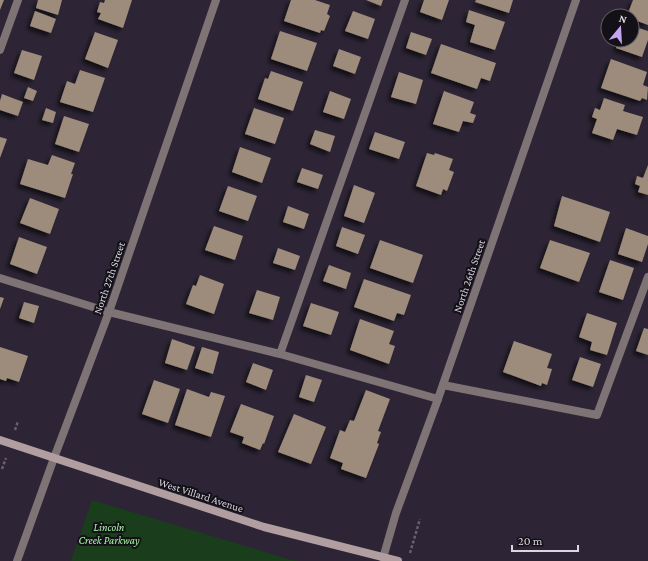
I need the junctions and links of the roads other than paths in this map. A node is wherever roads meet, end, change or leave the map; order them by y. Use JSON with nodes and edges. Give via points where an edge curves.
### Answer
{"nodes":[{"id":1,"x":18,"y":0,"type":"edge"},
{"id":2,"x":216,"y":0,"type":"edge"},
{"id":3,"x":405,"y":0,"type":"edge"},
{"id":4,"x":576,"y":0,"type":"edge"},
{"id":5,"x":0,"y":50,"type":"edge"},
{"id":6,"x":648,"y":277,"type":"edge"},
{"id":7,"x":0,"y":278,"type":"edge"},
{"id":8,"x":109,"y":312,"type":"junction"},
{"id":9,"x":280,"y":354,"type":"junction"},
{"id":10,"x":443,"y":385,"type":"junction"},
{"id":11,"x":438,"y":399,"type":"junction"},
{"id":12,"x":0,"y":440,"type":"edge"},
{"id":13,"x":54,"y":458,"type":"junction"},
{"id":14,"x":382,"y":558,"type":"junction"},
{"id":15,"x":17,"y":561,"type":"edge"},
{"id":16,"x":398,"y":561,"type":"edge"}],
"edges":[{"from":1,"to":5,"type":"street"},
{"from":2,"to":8,"type":"street","name":"North 27th Street"},
{"from":3,"to":9,"type":"street"},
{"from":4,"to":10,"type":"street","name":"North 26th Street"},
{"from":6,"to":10,"type":"street","via":[[597,415]]},
{"from":7,"to":8,"type":"street"},
{"from":8,"to":9,"type":"street"},
{"from":8,"to":13,"type":"street","name":"North 27th Street"},
{"from":9,"to":11,"type":"street"},
{"from":10,"to":11,"type":"street","name":"North 26th Street"},
{"from":11,"to":14,"type":"street","name":"North 26th Street"},
{"from":12,"to":13,"type":"street","name":"West Villard Avenue"},
{"from":13,"to":14,"type":"street","name":"West Villard Avenue","via":[[264,527]]},
{"from":13,"to":15,"type":"street","name":"North 27th Street"},
{"from":14,"to":16,"type":"street","name":"West Villard Avenue"}]}
